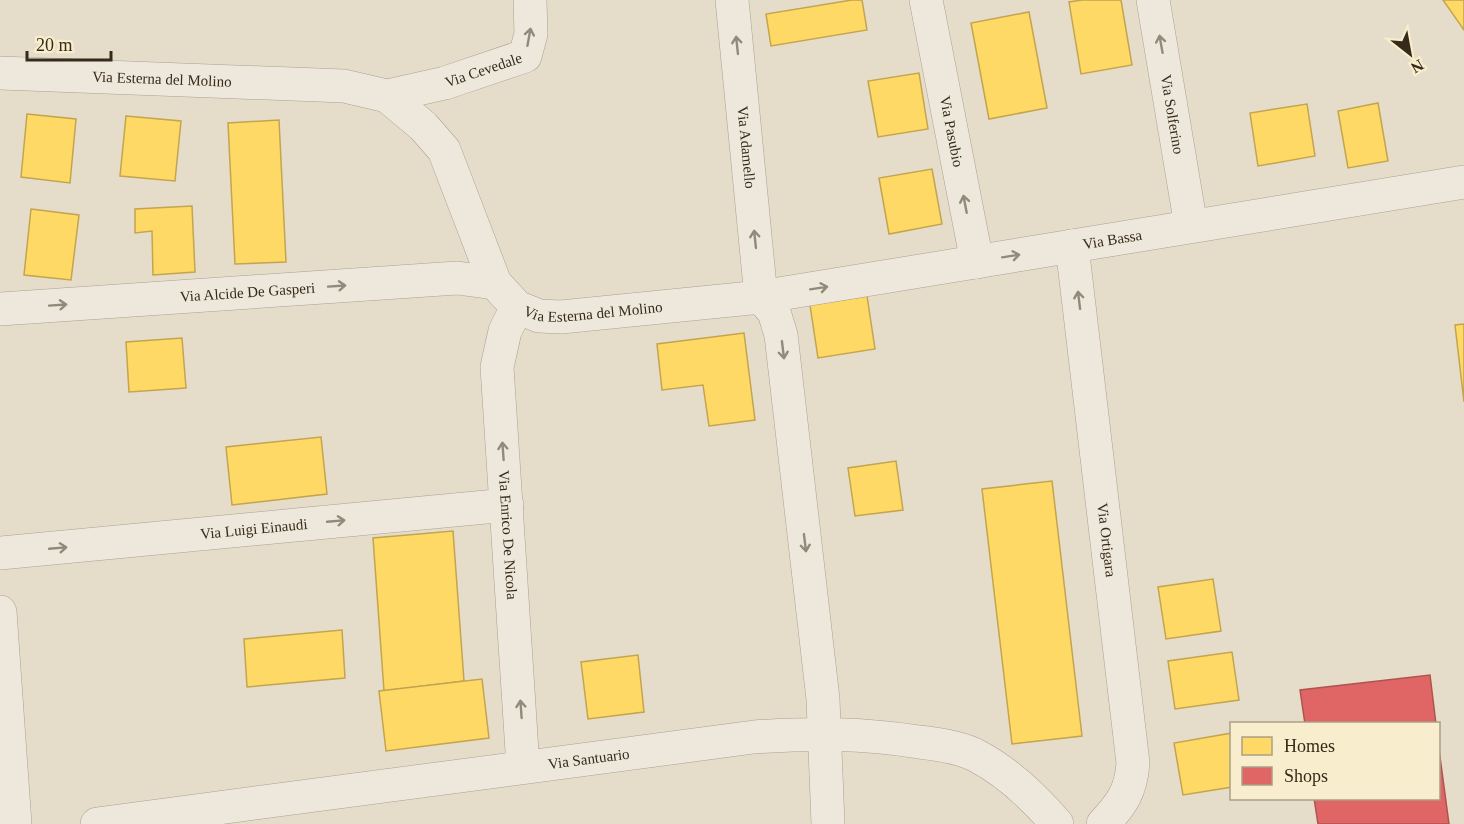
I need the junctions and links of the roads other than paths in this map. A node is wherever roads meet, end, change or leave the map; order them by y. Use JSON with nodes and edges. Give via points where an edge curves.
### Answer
{"nodes":[{"id":1,"x":530,"y":0,"type":"edge"},
{"id":2,"x":732,"y":0,"type":"edge"},
{"id":3,"x":926,"y":0,"type":"edge"},
{"id":4,"x":1153,"y":0,"type":"edge"},
{"id":5,"x":0,"y":73,"type":"edge"},
{"id":6,"x":387,"y":96,"type":"junction"},
{"id":7,"x":1464,"y":182,"type":"edge"},
{"id":8,"x":1206,"y":224,"type":"junction"},
{"id":9,"x":1072,"y":246,"type":"junction"},
{"id":10,"x":976,"y":262,"type":"junction"},
{"id":11,"x":495,"y":283,"type":"junction"},
{"id":12,"x":761,"y":297,"type":"junction"},
{"id":13,"x":517,"y":307,"type":"junction"},
{"id":14,"x":0,"y":309,"type":"edge"},
{"id":15,"x":507,"y":505,"type":"junction"},
{"id":16,"x":0,"y":553,"type":"edge"},
{"id":17,"x":0,"y":612,"type":"edge"},
{"id":18,"x":825,"y":732,"type":"junction"},
{"id":19,"x":523,"y":767,"type":"junction"},
{"id":20,"x":15,"y":824,"type":"edge"},
{"id":21,"x":97,"y":824,"type":"edge"},
{"id":22,"x":828,"y":824,"type":"edge"},
{"id":23,"x":1057,"y":824,"type":"edge"},
{"id":24,"x":1103,"y":824,"type":"edge"}],
"edges":[{"from":6,"to":1,"type":"street","name":"Via Cevedale","one_way":true,"via":[[445,83],[525,56],[531,34]]},
{"from":12,"to":2,"type":"street","name":"Via Adamello","one_way":true},
{"from":10,"to":3,"type":"street","name":"Via Pasubio","one_way":true},
{"from":8,"to":4,"type":"street","name":"Via Solferino","one_way":true},
{"from":5,"to":6,"type":"street","name":"Via Esterna del Molino","via":[[344,86]]},
{"from":6,"to":11,"type":"street","name":"Via Esterna del Molino","via":[[444,150]]},
{"from":7,"to":8,"type":"street","name":"Via Bassa"},
{"from":8,"to":9,"type":"street","name":"Via Bassa"},
{"from":10,"to":9,"type":"street","name":"Via Bassa","one_way":true},
{"from":24,"to":9,"type":"street","name":"Via Ortigara","one_way":true,"via":[[1127,797],[1133,763]]},
{"from":12,"to":10,"type":"street","name":"Via Bassa","one_way":true},
{"from":11,"to":13,"type":"street","name":"Via Esterna del Molino"},
{"from":14,"to":11,"type":"street","name":"Via Alcide De Gasperi","one_way":true,"via":[[456,278]]},
{"from":12,"to":13,"type":"street","name":"Via Esterna del Molino","via":[[561,317],[539,316]]},
{"from":12,"to":18,"type":"street","one_way":true,"via":[[774,312],[781,335]]},
{"from":15,"to":13,"type":"street","name":"Via Enrico De Nicola","one_way":true,"via":[[497,367],[505,331]]},
{"from":16,"to":15,"type":"street","name":"Via Luigi Einaudi","one_way":true},
{"from":19,"to":15,"type":"street","name":"Via Enrico De Nicola","one_way":true},
{"from":17,"to":20,"type":"street"},
{"from":18,"to":19,"type":"street","name":"Via Santuario","via":[[754,737]]},
{"from":18,"to":22,"type":"street"},
{"from":18,"to":23,"type":"street","name":"Via Santuario","via":[[876,735],[976,755],[1030,794]]},
{"from":19,"to":21,"type":"street","name":"Via Santuario"}]}
